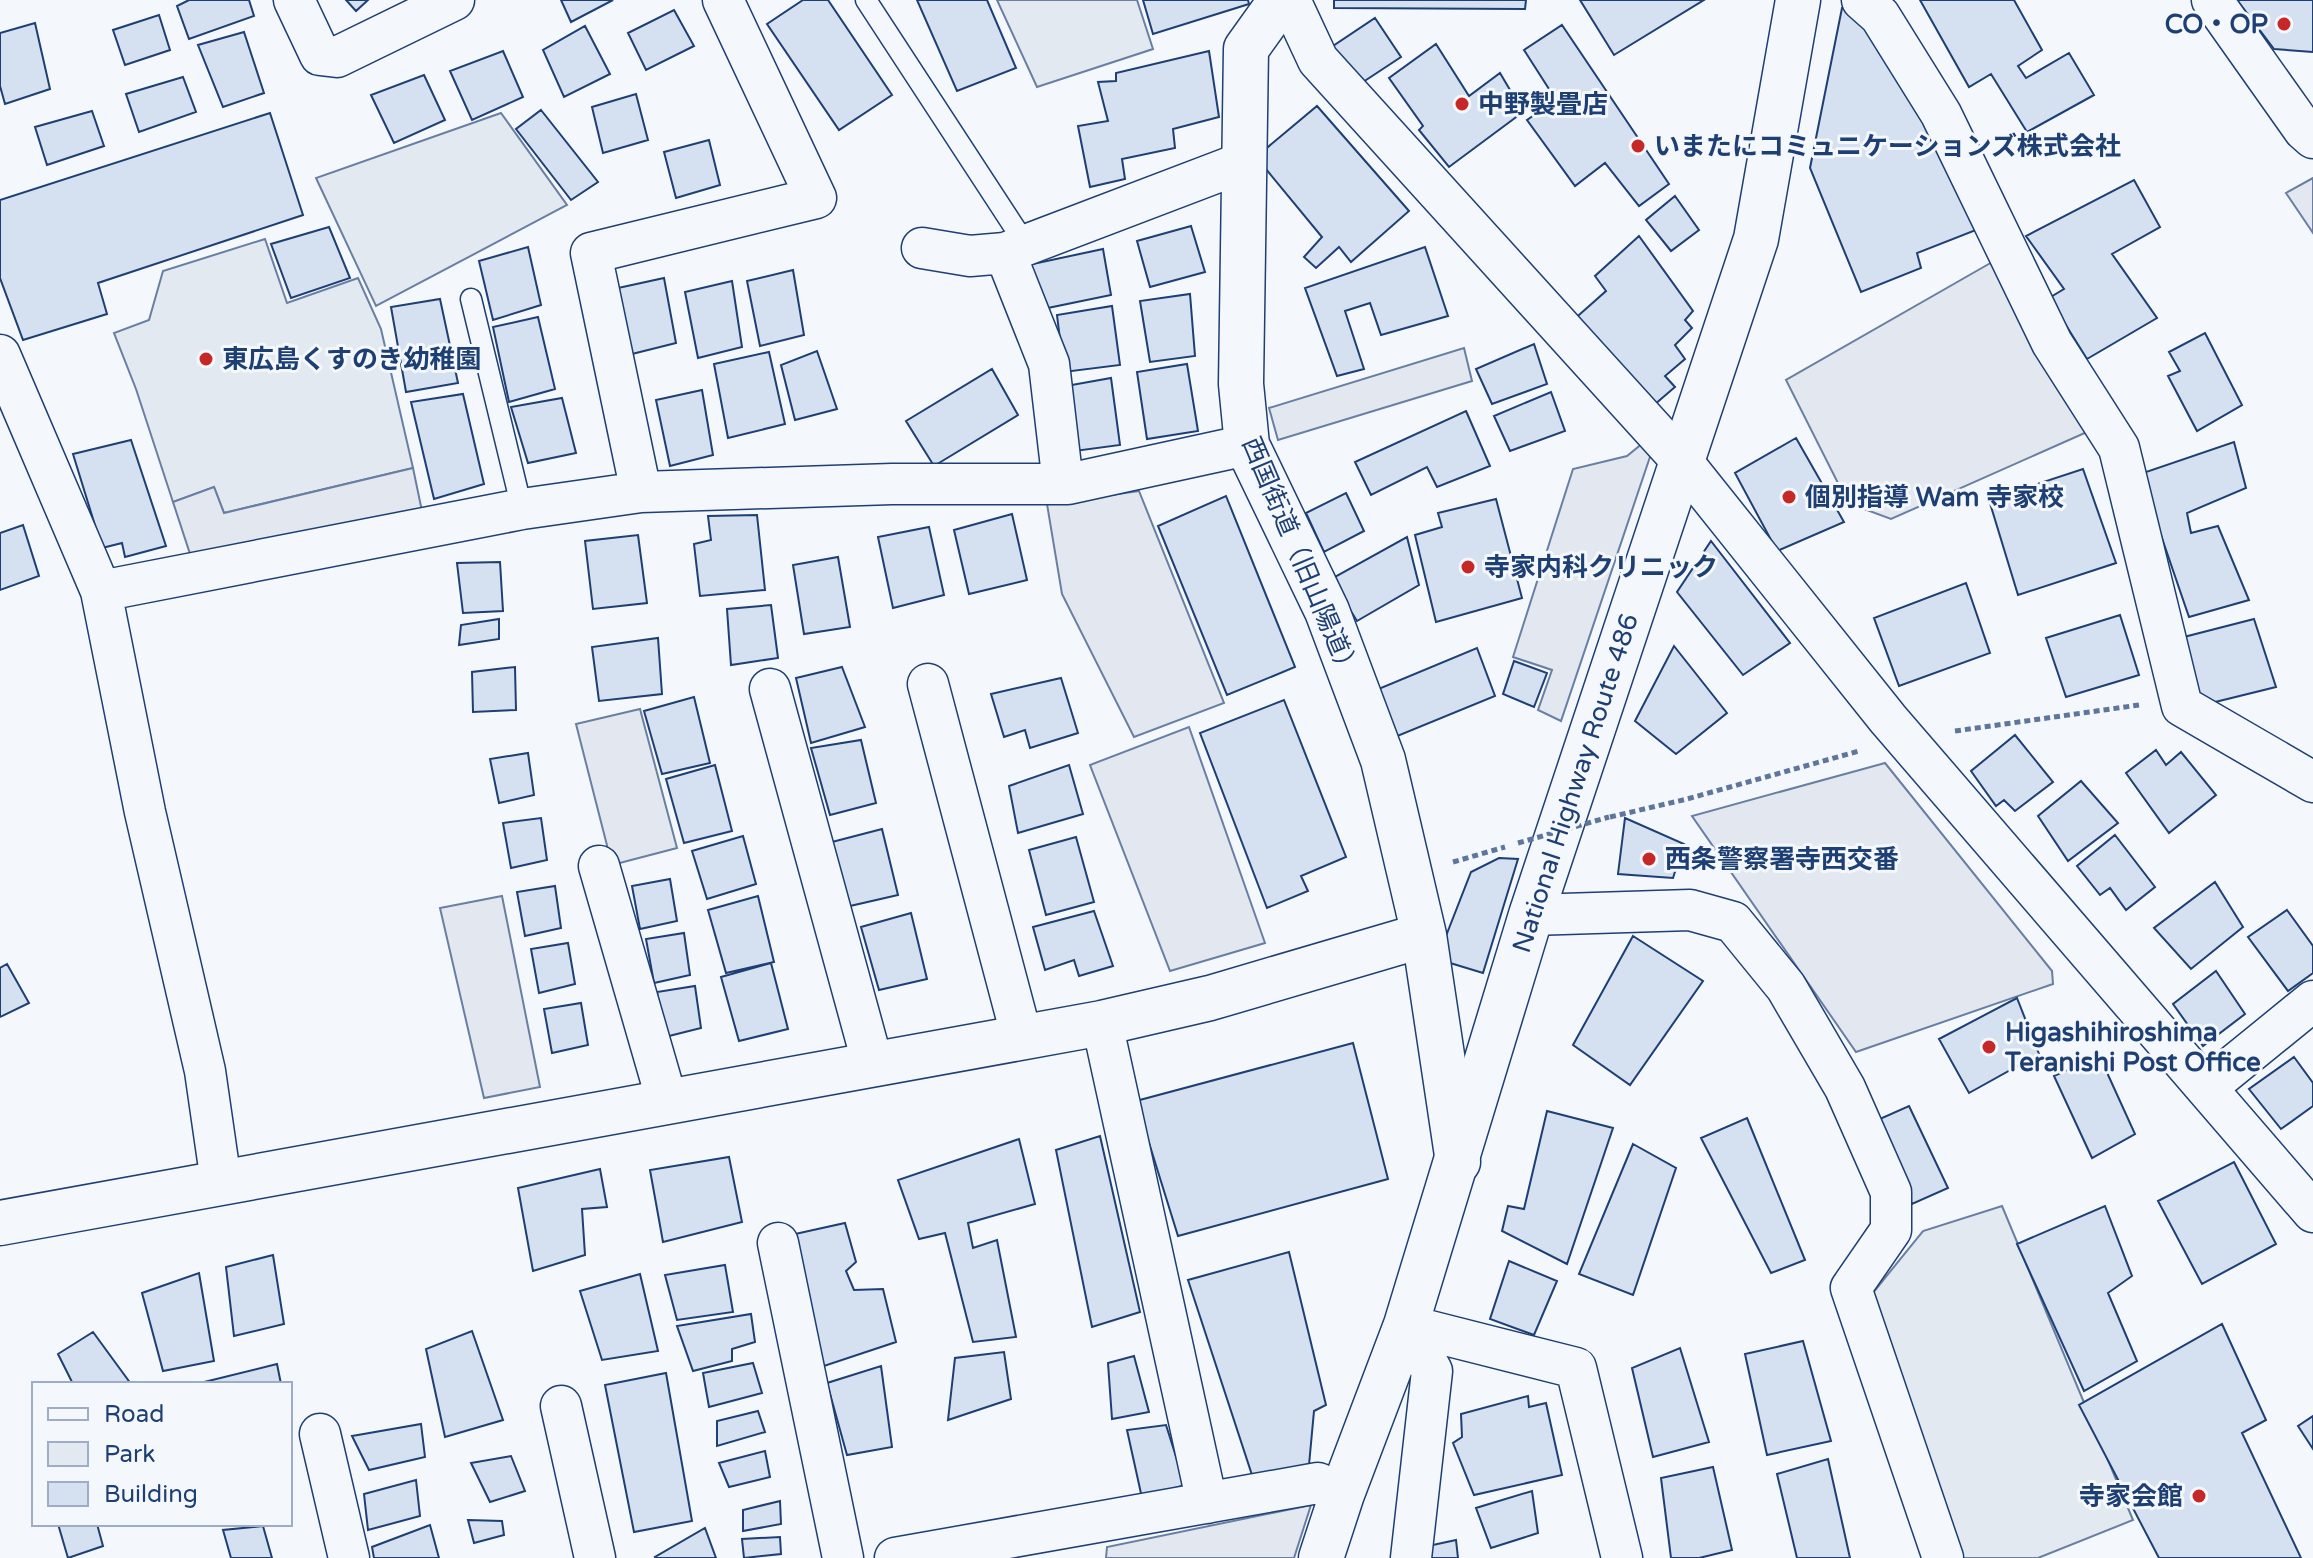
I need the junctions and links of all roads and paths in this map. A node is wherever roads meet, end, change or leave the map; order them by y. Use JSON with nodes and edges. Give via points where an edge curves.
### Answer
{"nodes":[{"id":1,"x":294,"y":0,"type":"edge"},
{"id":2,"x":454,"y":0,"type":"edge"},
{"id":3,"x":723,"y":0,"type":"edge"},
{"id":4,"x":866,"y":0,"type":"edge"},
{"id":5,"x":1281,"y":0,"type":"edge"},
{"id":6,"x":1290,"y":0,"type":"edge"},
{"id":7,"x":1798,"y":0,"type":"edge"},
{"id":8,"x":1862,"y":0,"type":"edge"},
{"id":9,"x":2212,"y":0,"type":"edge"},
{"id":10,"x":2313,"y":138,"type":"edge"},
{"id":11,"x":1244,"y":162,"type":"junction"},
{"id":12,"x":922,"y":248,"type":"dead end"},
{"id":13,"x":1015,"y":249,"type":"junction"},
{"id":14,"x":471,"y":299,"type":"dead end"},
{"id":15,"x":0,"y":355,"type":"edge"},
{"id":16,"x":1247,"y":445,"type":"junction"},
{"id":17,"x":1681,"y":460,"type":"junction"},
{"id":18,"x":1063,"y":484,"type":"junction"},
{"id":19,"x":641,"y":492,"type":"junction"},
{"id":20,"x":522,"y":509,"type":"junction"},
{"id":21,"x":101,"y":591,"type":"junction"},
{"id":22,"x":928,"y":684,"type":"dead end"},
{"id":23,"x":770,"y":689,"type":"dead end"},
{"id":24,"x":2179,"y":699,"type":"junction"},
{"id":25,"x":1904,"y":738,"type":"junction"},
{"id":26,"x":1864,"y":750,"type":"dead end"},
{"id":27,"x":2313,"y":782,"type":"edge"},
{"id":28,"x":1449,"y":863,"type":"dead end"},
{"id":29,"x":599,"y":866,"type":"dead end"},
{"id":30,"x":1531,"y":915,"type":"junction"},
{"id":31,"x":1424,"y":935,"type":"junction"},
{"id":32,"x":2313,"y":1001,"type":"edge"},
{"id":33,"x":1102,"y":1023,"type":"junction"},
{"id":34,"x":1022,"y":1038,"type":"junction"},
{"id":35,"x":873,"y":1065,"type":"junction"},
{"id":36,"x":2206,"y":1088,"type":"junction"},
{"id":37,"x":667,"y":1101,"type":"junction"},
{"id":38,"x":1458,"y":1162,"type":"junction"},
{"id":39,"x":221,"y":1182,"type":"junction"},
{"id":40,"x":2313,"y":1212,"type":"edge"},
{"id":41,"x":0,"y":1223,"type":"edge"},
{"id":42,"x":778,"y":1243,"type":"dead end"},
{"id":43,"x":1406,"y":1325,"type":"junction"},
{"id":44,"x":561,"y":1406,"type":"dead end"},
{"id":45,"x":320,"y":1434,"type":"dead end"},
{"id":46,"x":1342,"y":1494,"type":"junction"},
{"id":47,"x":1207,"y":1503,"type":"junction"},
{"id":48,"x":349,"y":1558,"type":"edge"},
{"id":49,"x":595,"y":1558,"type":"edge"},
{"id":50,"x":843,"y":1558,"type":"edge"},
{"id":51,"x":895,"y":1558,"type":"edge"},
{"id":52,"x":1321,"y":1558,"type":"edge"},
{"id":53,"x":1411,"y":1558,"type":"edge"},
{"id":54,"x":1622,"y":1558,"type":"edge"},
{"id":55,"x":1943,"y":1558,"type":"edge"}],
"edges":[{"from":1,"to":2,"type":"street","via":[[320,55],[337,57]]},
{"from":3,"to":19,"type":"street","via":[[816,198],[591,253]]},
{"from":4,"to":13,"type":"lane"},
{"from":5,"to":11,"type":"main road","name":"西国街道（旧山陽道）","via":[[1246,49]]},
{"from":6,"to":17,"type":"street","via":[[1318,60]]},
{"from":7,"to":17,"type":"main road","name":"National Highway Route 486","via":[[1756,239]]},
{"from":8,"to":24,"type":"street","via":[[1880,16],[1941,114],[2052,343],[2119,448]]},
{"from":9,"to":10,"type":"street"},
{"from":11,"to":13,"type":"street"},
{"from":11,"to":16,"type":"main road","name":"西国街道（旧山陽道）","via":[[1241,384]]},
{"from":12,"to":13,"type":"street","via":[[970,256]]},
{"from":13,"to":18,"type":"street","via":[[1049,364]]},
{"from":14,"to":20,"type":"lane"},
{"from":15,"to":21,"type":"street"},
{"from":16,"to":18,"type":"street"},
{"from":16,"to":31,"type":"main road","name":"西国街道（旧山陽道）","via":[[1327,611],[1383,760]]},
{"from":17,"to":25,"type":"street"},
{"from":17,"to":30,"type":"main road","name":"National Highway Route 486"},
{"from":18,"to":19,"type":"street"},
{"from":19,"to":20,"type":"street"},
{"from":20,"to":21,"type":"street"},
{"from":21,"to":39,"type":"street","via":[[205,1071]]},
{"from":22,"to":34,"type":"street"},
{"from":23,"to":35,"type":"street"},
{"from":24,"to":25,"type":"path"},
{"from":24,"to":27,"type":"street","via":[[2182,706]]},
{"from":25,"to":36,"type":"street"},
{"from":26,"to":28,"type":"path","bridge":true},
{"from":29,"to":37,"type":"street"},
{"from":30,"to":38,"type":"main road","name":"National Highway Route 486"},
{"from":30,"to":55,"type":"street","via":[[1690,910],[1733,922],[1786,987],[1845,1088],[1891,1192],[1891,1230],[1851,1288]]},
{"from":31,"to":33,"type":"main road","via":[[1210,998]]},
{"from":31,"to":38,"type":"main road","name":"西国街道（旧山陽道）"},
{"from":32,"to":36,"type":"street"},
{"from":33,"to":34,"type":"main road"},
{"from":33,"to":47,"type":"street"},
{"from":34,"to":35,"type":"main road"},
{"from":35,"to":37,"type":"main road"},
{"from":36,"to":40,"type":"street"},
{"from":37,"to":39,"type":"main road"},
{"from":38,"to":43,"type":"main road","name":"National Highway Route 486"},
{"from":39,"to":41,"type":"main road"},
{"from":42,"to":50,"type":"street"},
{"from":43,"to":46,"type":"main road","name":"National Highway Route 486"},
{"from":43,"to":53,"type":"street","via":[[1432,1371]]},
{"from":43,"to":54,"type":"street","via":[[1576,1368]]},
{"from":44,"to":49,"type":"street"},
{"from":45,"to":48,"type":"street"},
{"from":46,"to":47,"type":"street","via":[[1318,1483]]},
{"from":46,"to":52,"type":"main road","name":"National Highway Route 486"},
{"from":47,"to":51,"type":"street"}]}
